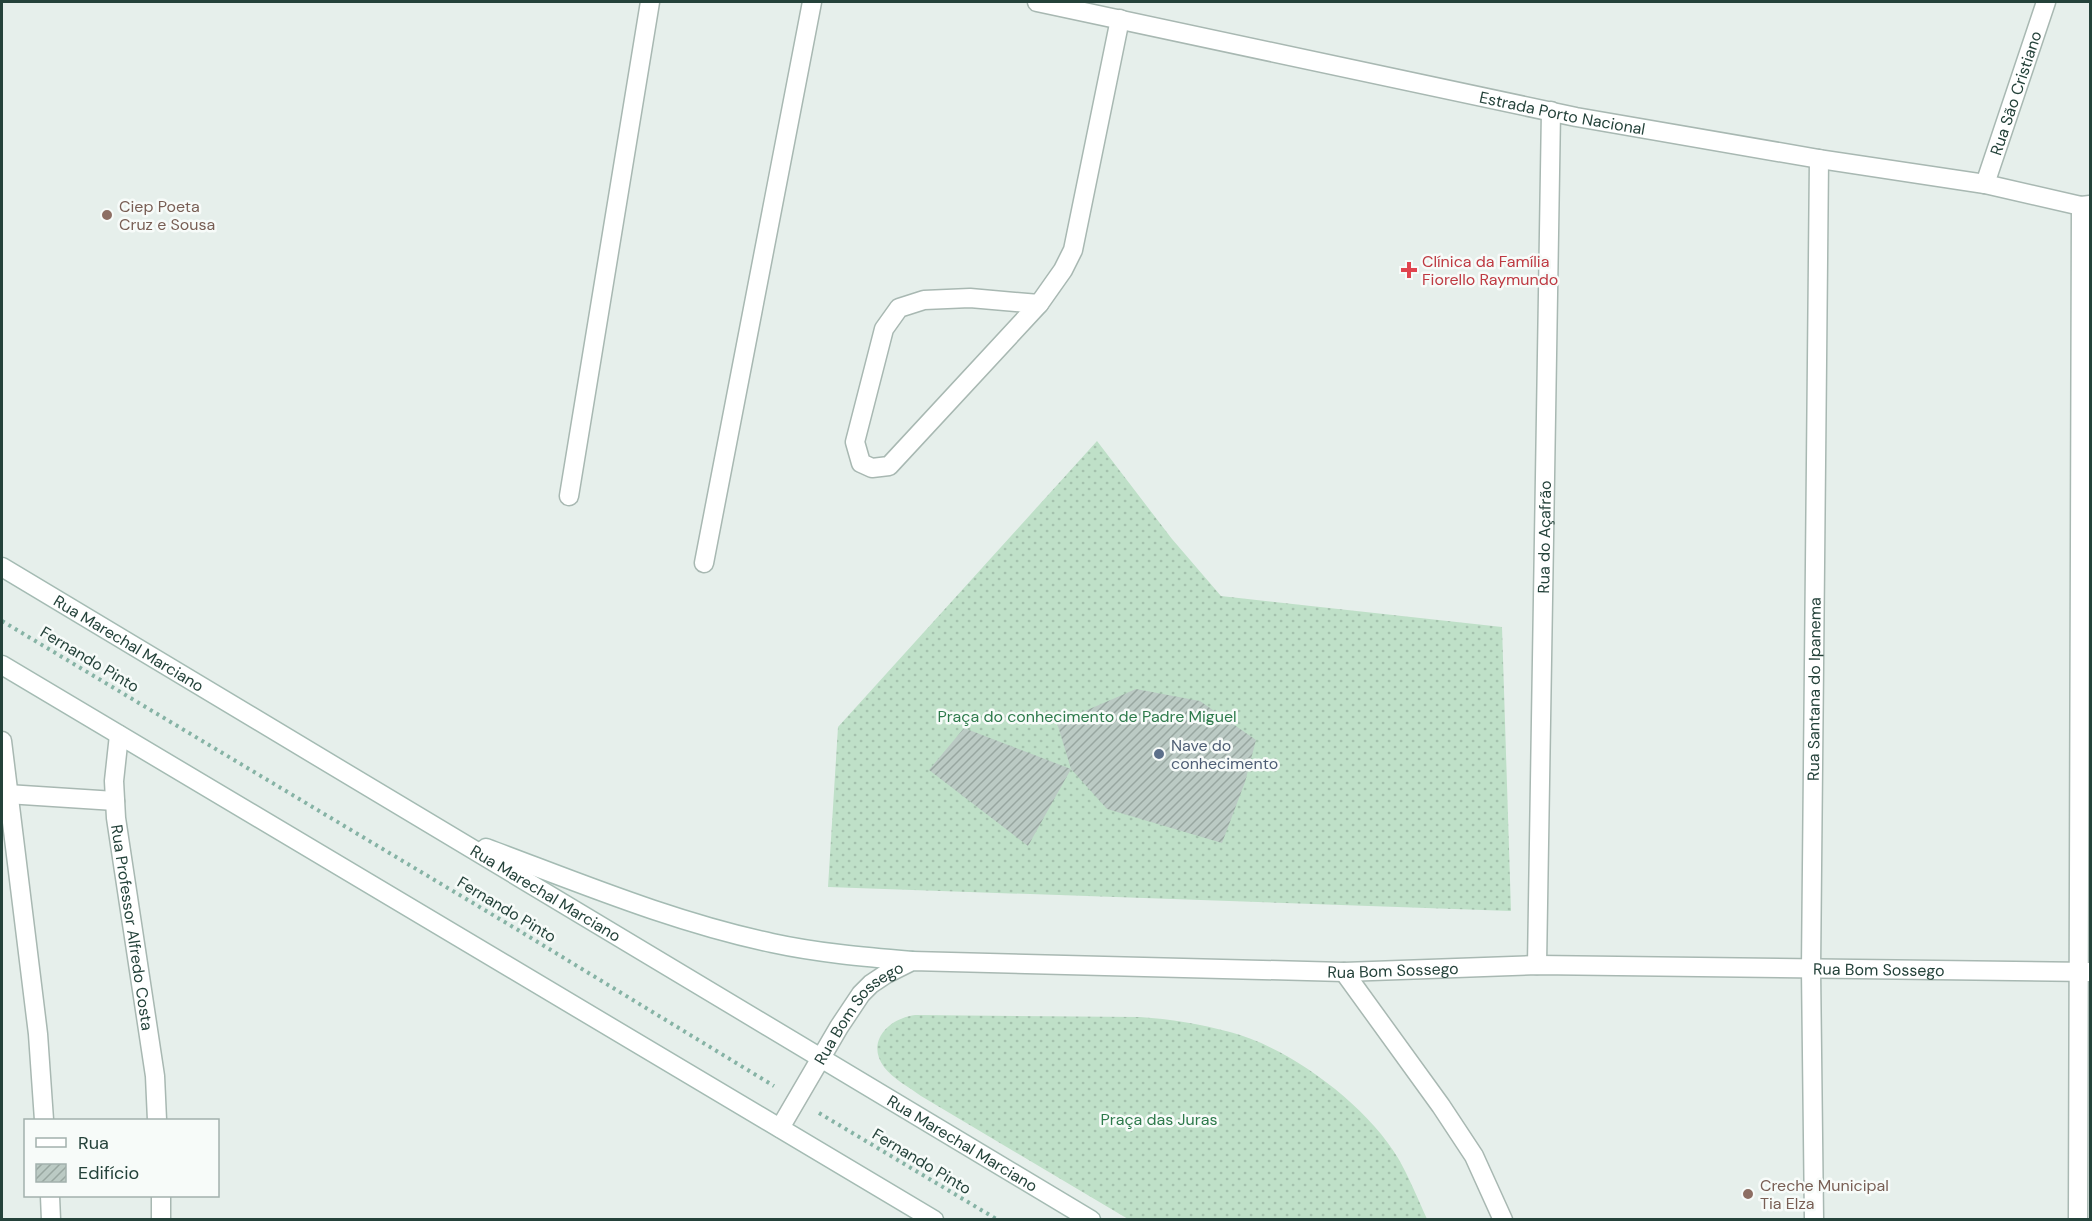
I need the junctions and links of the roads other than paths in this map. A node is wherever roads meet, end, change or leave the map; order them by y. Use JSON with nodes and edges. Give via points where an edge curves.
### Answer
{"nodes":[{"id":1,"x":651,"y":2,"type":"edge"},
{"id":2,"x":812,"y":2,"type":"edge"},
{"id":3,"x":1037,"y":2,"type":"edge"},
{"id":4,"x":2046,"y":2,"type":"edge"},
{"id":5,"x":1120,"y":20,"type":"junction"},
{"id":6,"x":1551,"y":111,"type":"junction"},
{"id":7,"x":1819,"y":159,"type":"junction"},
{"id":8,"x":1985,"y":184,"type":"junction"},
{"id":9,"x":2086,"y":206,"type":"edge"},
{"id":10,"x":1039,"y":304,"type":"junction"},
{"id":11,"x":569,"y":496,"type":"dead end"},
{"id":12,"x":704,"y":563,"type":"dead end"},
{"id":13,"x":2,"y":567,"type":"edge"},
{"id":14,"x":2,"y":665,"type":"edge"},
{"id":15,"x":119,"y":735,"type":"junction"},
{"id":16,"x":2,"y":741,"type":"edge"},
{"id":17,"x":7,"y":794,"type":"junction"},
{"id":18,"x":115,"y":801,"type":"junction"},
{"id":19,"x":444,"y":832,"type":"junction"},
{"id":20,"x":912,"y":961,"type":"junction"},
{"id":21,"x":1538,"y":965,"type":"junction"},
{"id":22,"x":1811,"y":969,"type":"junction"},
{"id":23,"x":1344,"y":972,"type":"junction"},
{"id":24,"x":2084,"y":972,"type":"edge"},
{"id":25,"x":821,"y":1057,"type":"junction"},
{"id":26,"x":44,"y":1119,"type":"edge"},
{"id":27,"x":157,"y":1119,"type":"edge"},
{"id":28,"x":780,"y":1128,"type":"junction"},
{"id":29,"x":50,"y":1197,"type":"edge"},
{"id":30,"x":161,"y":1197,"type":"edge"},
{"id":31,"x":51,"y":1220,"type":"edge"},
{"id":32,"x":161,"y":1220,"type":"edge"},
{"id":33,"x":934,"y":1220,"type":"edge"},
{"id":34,"x":1091,"y":1220,"type":"edge"},
{"id":35,"x":1503,"y":1220,"type":"edge"},
{"id":36,"x":1815,"y":1220,"type":"edge"},
{"id":37,"x":2078,"y":1220,"type":"edge"}],
"edges":[{"from":1,"to":11,"type":"street"},
{"from":2,"to":12,"type":"street"},
{"from":3,"to":5,"type":"street","name":"Estrada Porto Nacional"},
{"from":4,"to":8,"type":"street","name":"Rua São Cristiano"},
{"from":5,"to":6,"type":"street","name":"Estrada Porto Nacional"},
{"from":5,"to":10,"type":"street","via":[[1073,250]]},
{"from":6,"to":7,"type":"street","name":"Estrada Porto Nacional"},
{"from":6,"to":21,"type":"street","name":"Rua do Açafrão"},
{"from":7,"to":8,"type":"street","name":"Estrada Porto Nacional"},
{"from":7,"to":22,"type":"street","name":"Rua Santana do Ipanema"},
{"from":8,"to":9,"type":"street","name":"Estrada Porto Nacional"},
{"from":9,"to":24,"type":"street"},
{"from":10,"to":10,"type":"street","via":[[889,466],[872,468],[861,463],[855,442],[884,329],[898,308],[924,300],[970,298]]},
{"from":13,"to":19,"type":"street","name":"Rua Marechal Marciano"},
{"from":14,"to":15,"type":"street"},
{"from":15,"to":18,"type":"street","name":"Rua Professor Alfredo Costa"},
{"from":15,"to":28,"type":"street"},
{"from":16,"to":17,"type":"street"},
{"from":17,"to":18,"type":"street"},
{"from":17,"to":26,"type":"street","via":[[38,1034]]},
{"from":18,"to":27,"type":"street","name":"Rua Professor Alfredo Costa"},
{"from":19,"to":20,"type":"street","via":[[634,903],[738,935],[811,950]]},
{"from":19,"to":25,"type":"street","name":"Rua Marechal Marciano"},
{"from":20,"to":23,"type":"street","name":"Rua Bom Sossego"},
{"from":20,"to":25,"type":"street","name":"Rua Bom Sossego","via":[[866,989]]},
{"from":21,"to":22,"type":"street","name":"Rua Bom Sossego"},
{"from":21,"to":23,"type":"street","name":"Rua Bom Sossego"},
{"from":22,"to":24,"type":"street","name":"Rua Bom Sossego"},
{"from":22,"to":36,"type":"street","name":"Rua Santana do Ipanema"},
{"from":23,"to":35,"type":"street","via":[[1442,1106],[1490,1188]]},
{"from":24,"to":37,"type":"street"},
{"from":25,"to":28,"type":"street","name":"Rua Bom Sossego"},
{"from":25,"to":34,"type":"street","name":"Rua Marechal Marciano"},
{"from":28,"to":33,"type":"street"},
{"from":29,"to":31,"type":"street"},
{"from":30,"to":32,"type":"street"}]}
